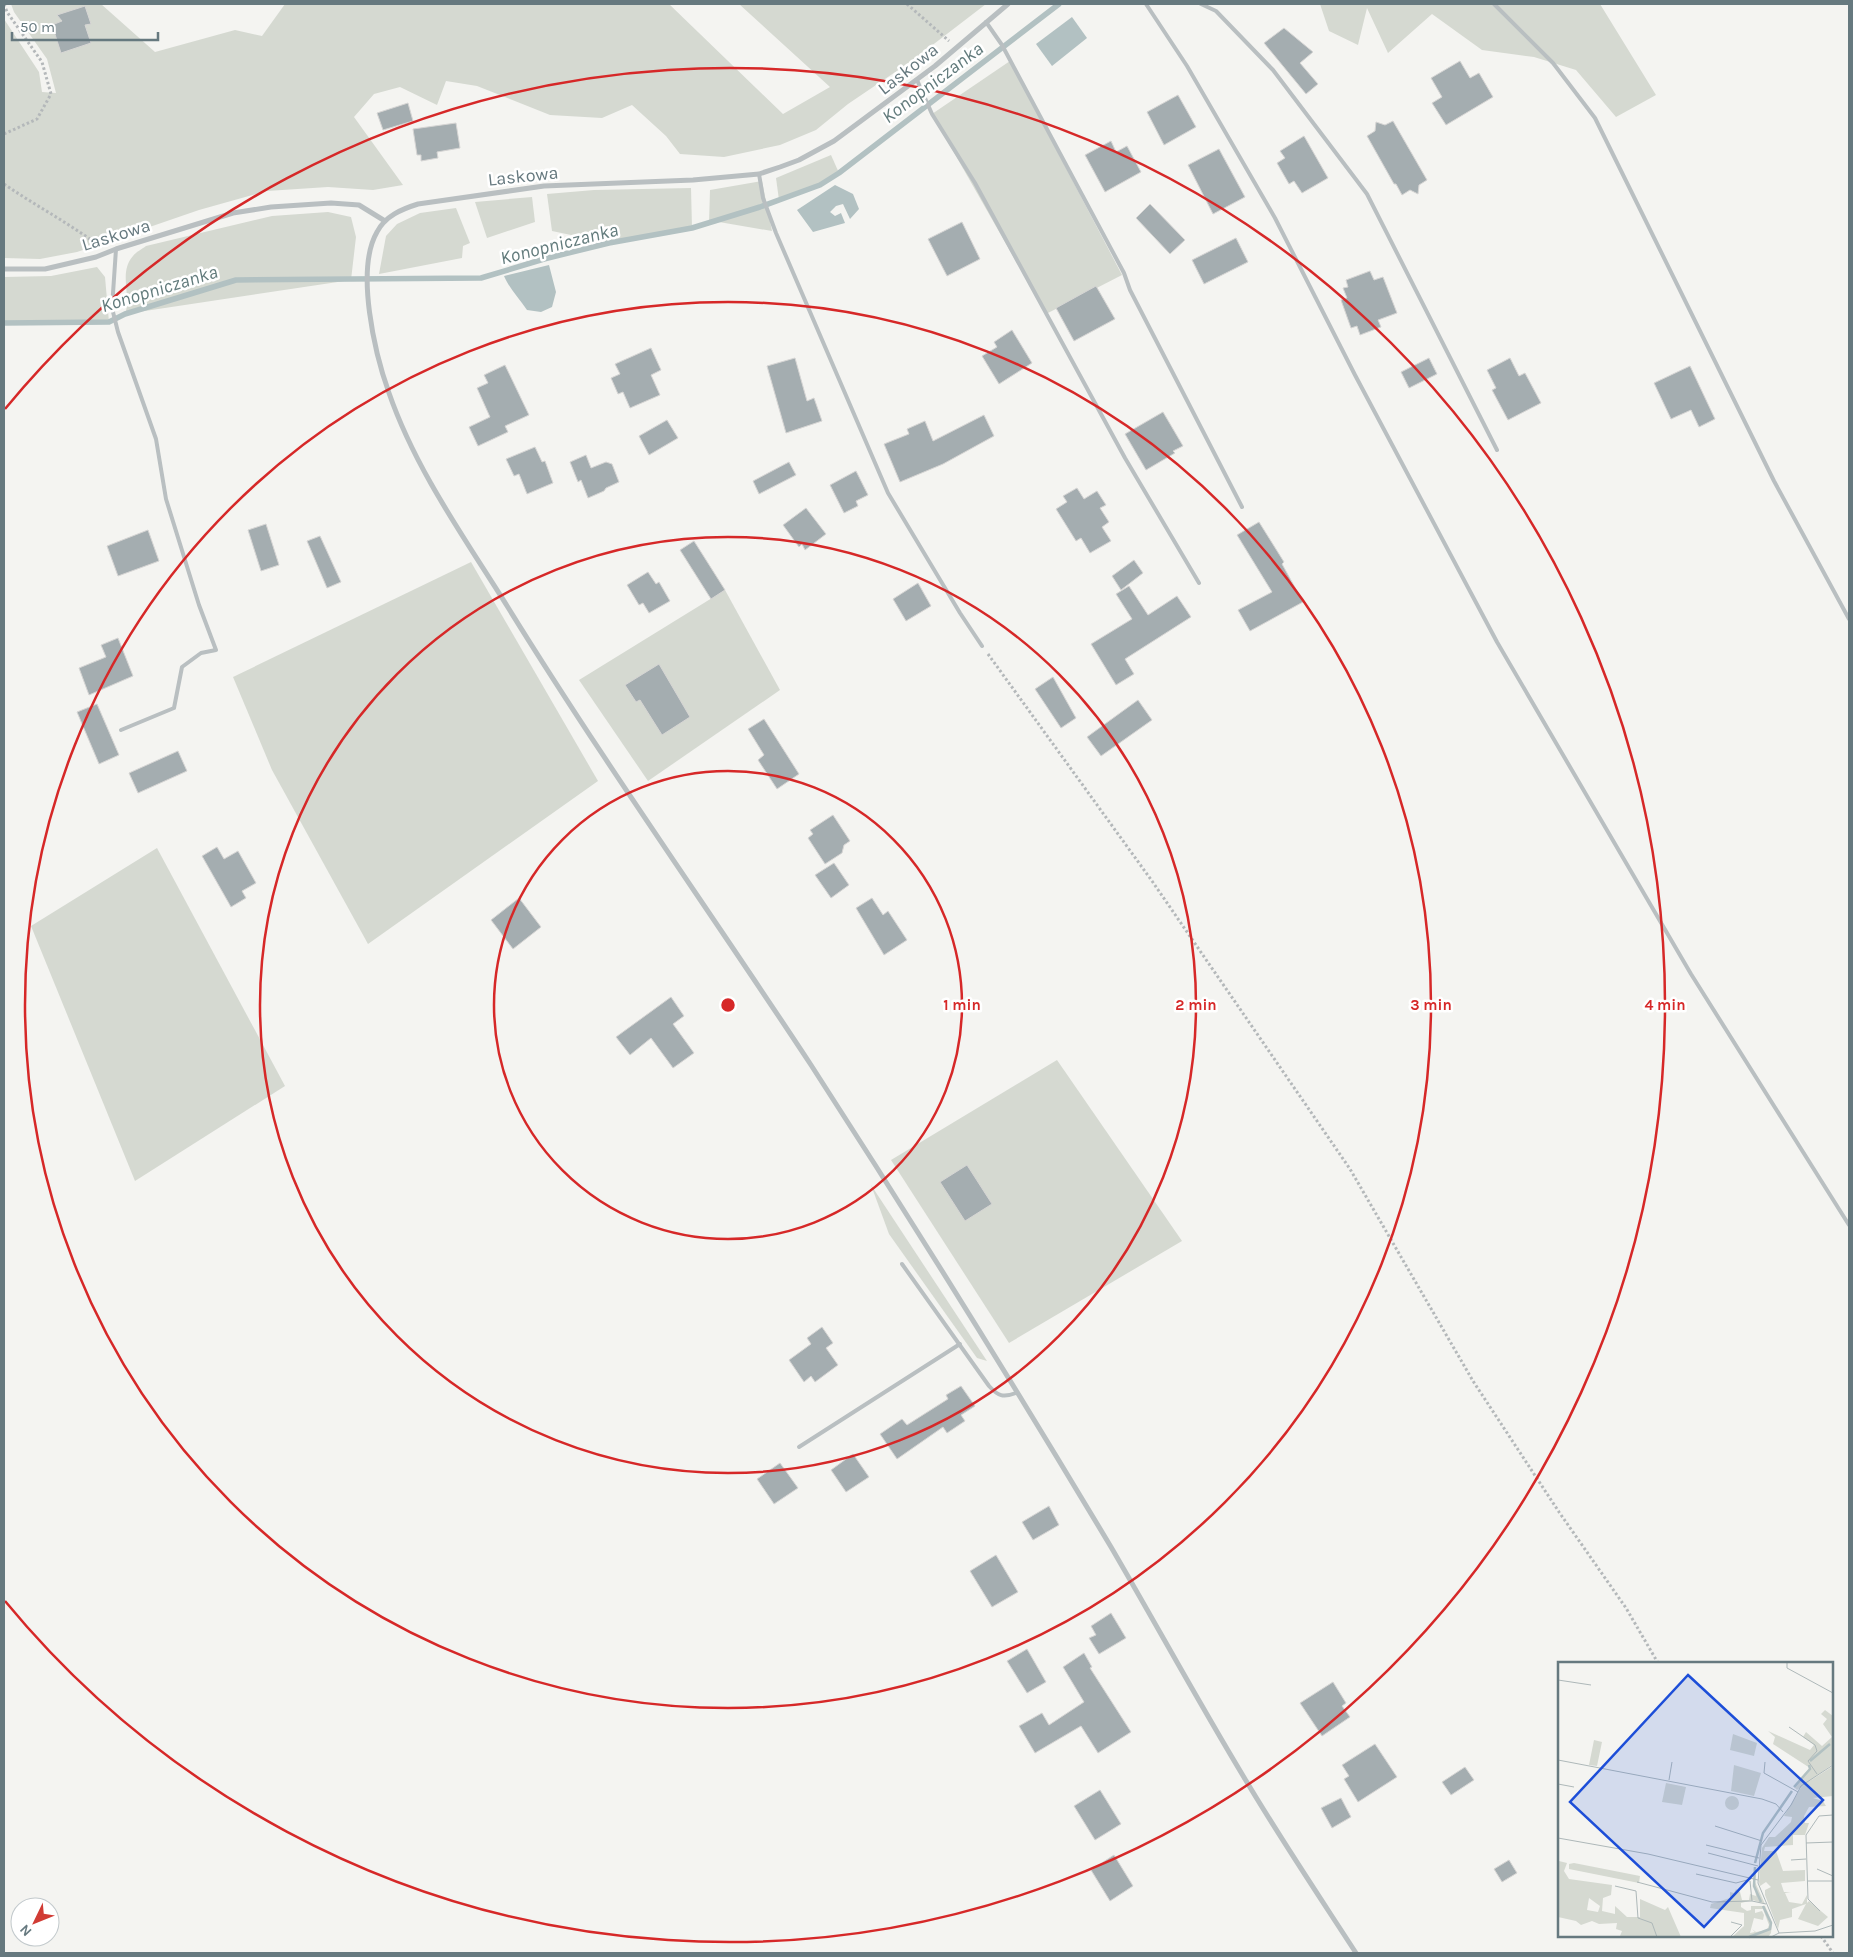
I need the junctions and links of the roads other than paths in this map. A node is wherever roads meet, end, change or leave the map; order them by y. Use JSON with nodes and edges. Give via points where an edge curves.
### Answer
{"nodes":[{"id":1,"x":1008,"y":4,"type":"edge"},
{"id":2,"x":1146,"y":4,"type":"edge"},
{"id":3,"x":1201,"y":4,"type":"edge"},
{"id":4,"x":1494,"y":4,"type":"edge"},
{"id":5,"x":986,"y":22,"type":"junction"},
{"id":6,"x":917,"y":80,"type":"junction"},
{"id":7,"x":758,"y":174,"type":"junction"},
{"id":8,"x":385,"y":221,"type":"junction"},
{"id":9,"x":116,"y":249,"type":"junction"},
{"id":10,"x":4,"y":269,"type":"edge"},
{"id":11,"x":1497,"y":450,"type":"dead end"},
{"id":12,"x":1242,"y":507,"type":"dead end"},
{"id":13,"x":1199,"y":583,"type":"dead end"},
{"id":14,"x":1849,"y":618,"type":"edge"},
{"id":15,"x":982,"y":646,"type":"road end"},
{"id":16,"x":121,"y":730,"type":"dead end"},
{"id":17,"x":1849,"y":1225,"type":"edge"},
{"id":18,"x":902,"y":1264,"type":"dead end"},
{"id":19,"x":960,"y":1344,"type":"junction"},
{"id":20,"x":1016,"y":1393,"type":"junction"},
{"id":21,"x":798,"y":1447,"type":"dead end"},
{"id":22,"x":1356,"y":1953,"type":"edge"}],
"edges":[{"from":1,"to":5,"type":"street","name":"Laskowa"},
{"from":2,"to":17,"type":"lane","via":[[1187,66],[1275,218],[1498,642],[1691,974]]},
{"from":3,"to":11,"type":"lane","via":[[1216,11],[1273,70],[1367,194]]},
{"from":4,"to":14,"type":"lane","via":[[1553,63],[1596,118],[1774,481]]},
{"from":5,"to":6,"type":"street","name":"Laskowa"},
{"from":5,"to":12,"type":"lane","via":[[1002,45],[1124,273]]},
{"from":6,"to":7,"type":"street","name":"Laskowa","via":[[834,141],[799,160]]},
{"from":6,"to":13,"type":"lane","via":[[932,114],[975,182],[1125,458]]},
{"from":7,"to":8,"type":"street","name":"Laskowa","via":[[544,186],[418,204]]},
{"from":7,"to":15,"type":"lane","via":[[768,212],[888,493]]},
{"from":8,"to":9,"type":"street","name":"Laskowa","via":[[360,205],[299,204],[233,213]]},
{"from":8,"to":20,"type":"street","via":[[371,247],[368,297],[388,392],[410,442],[449,512],[582,726],[815,1072]]},
{"from":9,"to":10,"type":"street","name":"Laskowa","via":[[45,269]]},
{"from":9,"to":16,"type":"lane","via":[[112,308],[156,439],[166,499],[216,650],[200,653],[182,667],[174,708]]},
{"from":18,"to":19,"type":"lane"},
{"from":19,"to":20,"type":"lane","via":[[998,1395],[1006,1397]]},
{"from":19,"to":21,"type":"lane"},
{"from":20,"to":22,"type":"street","via":[[1110,1545],[1245,1780]]}]}
